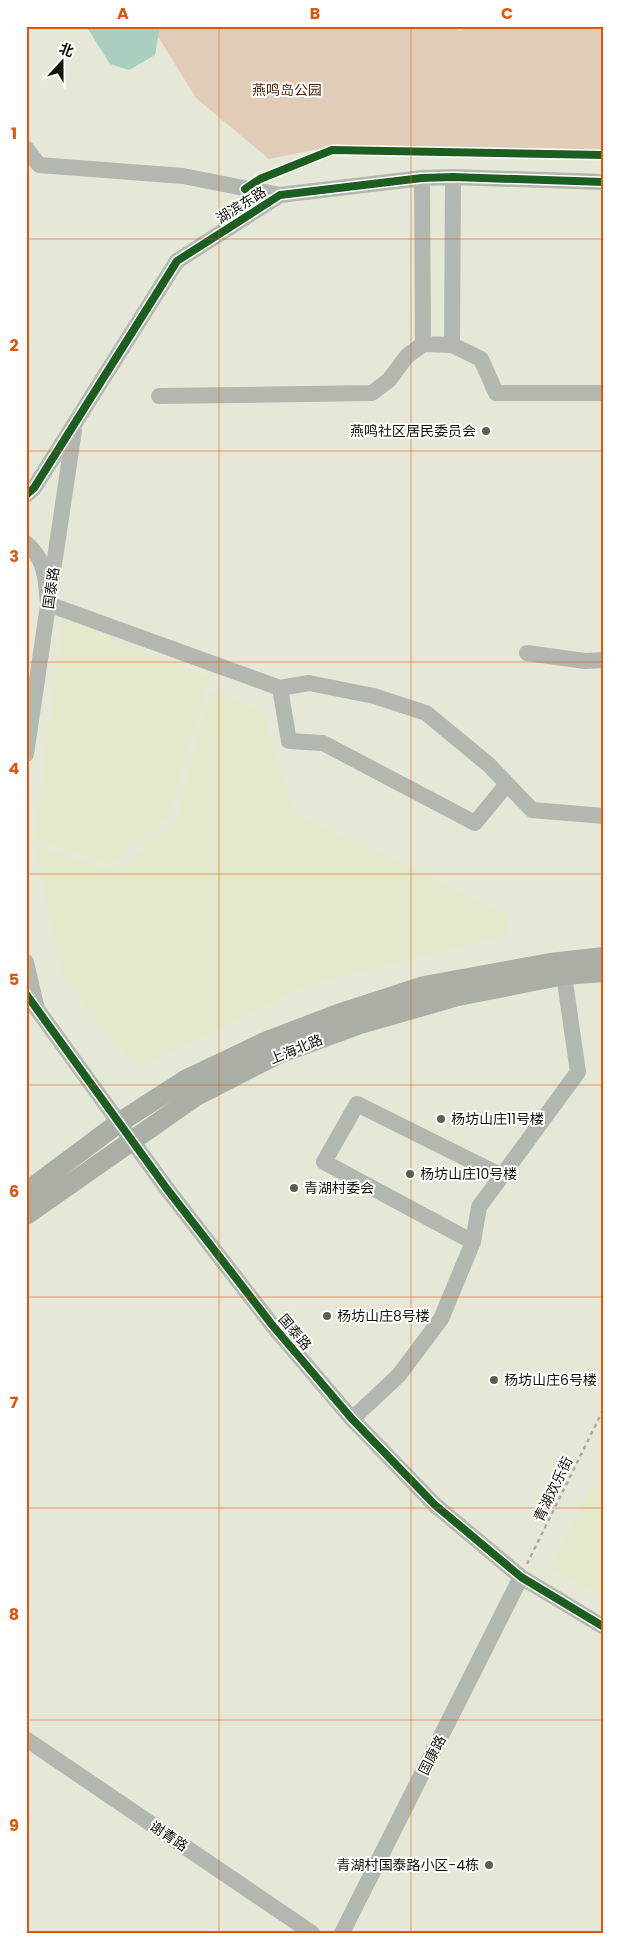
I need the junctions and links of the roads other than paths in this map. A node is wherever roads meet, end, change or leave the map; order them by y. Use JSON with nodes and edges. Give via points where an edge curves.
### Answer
{"nodes":[{"id":1,"x":26,"y":148,"type":"edge"},
{"id":2,"x":32,"y":169,"type":"edge"},
{"id":3,"x":453,"y":177,"type":"junction"},
{"id":4,"x":422,"y":178,"type":"junction"},
{"id":5,"x":604,"y":182,"type":"edge"},
{"id":6,"x":280,"y":196,"type":"junction"},
{"id":7,"x":423,"y":344,"type":"junction"},
{"id":8,"x":452,"y":345,"type":"junction"},
{"id":9,"x":604,"y":393,"type":"edge"},
{"id":10,"x":159,"y":396,"type":"dead end"},
{"id":11,"x":75,"y":422,"type":"junction"},
{"id":12,"x":26,"y":495,"type":"edge"},
{"id":13,"x":26,"y":543,"type":"edge"},
{"id":14,"x":48,"y":604,"type":"junction"},
{"id":15,"x":527,"y":653,"type":"dead end"},
{"id":16,"x":604,"y":660,"type":"edge"},
{"id":17,"x":280,"y":688,"type":"junction"},
{"id":18,"x":26,"y":754,"type":"edge"},
{"id":19,"x":508,"y":784,"type":"junction"},
{"id":20,"x":604,"y":816,"type":"edge"},
{"id":21,"x":604,"y":957,"type":"edge"},
{"id":22,"x":26,"y":962,"type":"edge"},
{"id":23,"x":604,"y":972,"type":"edge"},
{"id":24,"x":564,"y":975,"type":"junction"},
{"id":25,"x":31,"y":999,"type":"edge"},
{"id":26,"x":120,"y":1122,"type":"junction"},
{"id":27,"x":133,"y":1141,"type":"junction"},
{"id":28,"x":502,"y":1176,"type":"junction"},
{"id":29,"x":26,"y":1192,"type":"edge"},
{"id":30,"x":26,"y":1215,"type":"edge"},
{"id":31,"x":473,"y":1242,"type":"junction"},
{"id":32,"x":352,"y":1419,"type":"junction"},
{"id":33,"x":521,"y":1578,"type":"junction"},
{"id":34,"x":604,"y":1627,"type":"edge"},
{"id":35,"x":26,"y":1739,"type":"edge"},
{"id":36,"x":312,"y":1933,"type":"edge"},
{"id":37,"x":342,"y":1933,"type":"edge"}],
"edges":[{"from":1,"to":2,"type":"street"},
{"from":2,"to":6,"type":"street","via":[[184,176]]},
{"from":3,"to":4,"type":"street","name":"湖滨东路"},
{"from":3,"to":5,"type":"street","name":"湖滨东路"},
{"from":3,"to":8,"type":"street"},
{"from":4,"to":6,"type":"street","name":"湖滨东路"},
{"from":4,"to":7,"type":"street"},
{"from":6,"to":11,"type":"street","name":"湖滨东路","via":[[177,261]]},
{"from":7,"to":8,"type":"street"},
{"from":7,"to":10,"type":"street","via":[[372,393]]},
{"from":8,"to":9,"type":"street","via":[[481,359],[496,393]]},
{"from":11,"to":12,"type":"street","name":"湖滨东路","via":[[34,488]]},
{"from":11,"to":14,"type":"street","name":"国泰路"},
{"from":13,"to":14,"type":"street","via":[[44,566]]},
{"from":14,"to":17,"type":"street"},
{"from":14,"to":18,"type":"street","name":"国泰路"},
{"from":15,"to":16,"type":"street","via":[[585,661]]},
{"from":17,"to":19,"type":"street","via":[[309,683],[374,696],[426,713]]},
{"from":17,"to":19,"type":"street","via":[[289,741],[323,743],[475,823]]},
{"from":19,"to":20,"type":"street","via":[[532,810]]},
{"from":21,"to":26,"type":"main road","name":"上海北路","via":[[550,963],[424,986],[338,1014],[267,1041],[187,1079]]},
{"from":22,"to":25,"type":"street","name":"国泰路"},
{"from":23,"to":24,"type":"main road","name":"上海北路"},
{"from":24,"to":27,"type":"main road","name":"上海北路","via":[[458,996],[357,1025],[278,1054],[196,1096]]},
{"from":24,"to":28,"type":"street","via":[[578,1072]]},
{"from":25,"to":26,"type":"street","name":"国泰路"},
{"from":26,"to":27,"type":"street","name":"国泰路"},
{"from":26,"to":29,"type":"main road","name":"上海北路"},
{"from":27,"to":30,"type":"main road","name":"上海北路"},
{"from":27,"to":32,"type":"street","name":"国泰路","via":[[273,1326]]},
{"from":28,"to":31,"type":"street","via":[[479,1207]]},
{"from":28,"to":31,"type":"street","via":[[357,1104],[324,1162]]},
{"from":31,"to":32,"type":"street","via":[[441,1319],[399,1375]]},
{"from":32,"to":33,"type":"street","name":"国泰路","via":[[434,1505]]},
{"from":33,"to":34,"type":"street","name":"国泰路"},
{"from":33,"to":37,"type":"street","name":"国康路"},
{"from":35,"to":36,"type":"street","name":"谢青路"}]}
